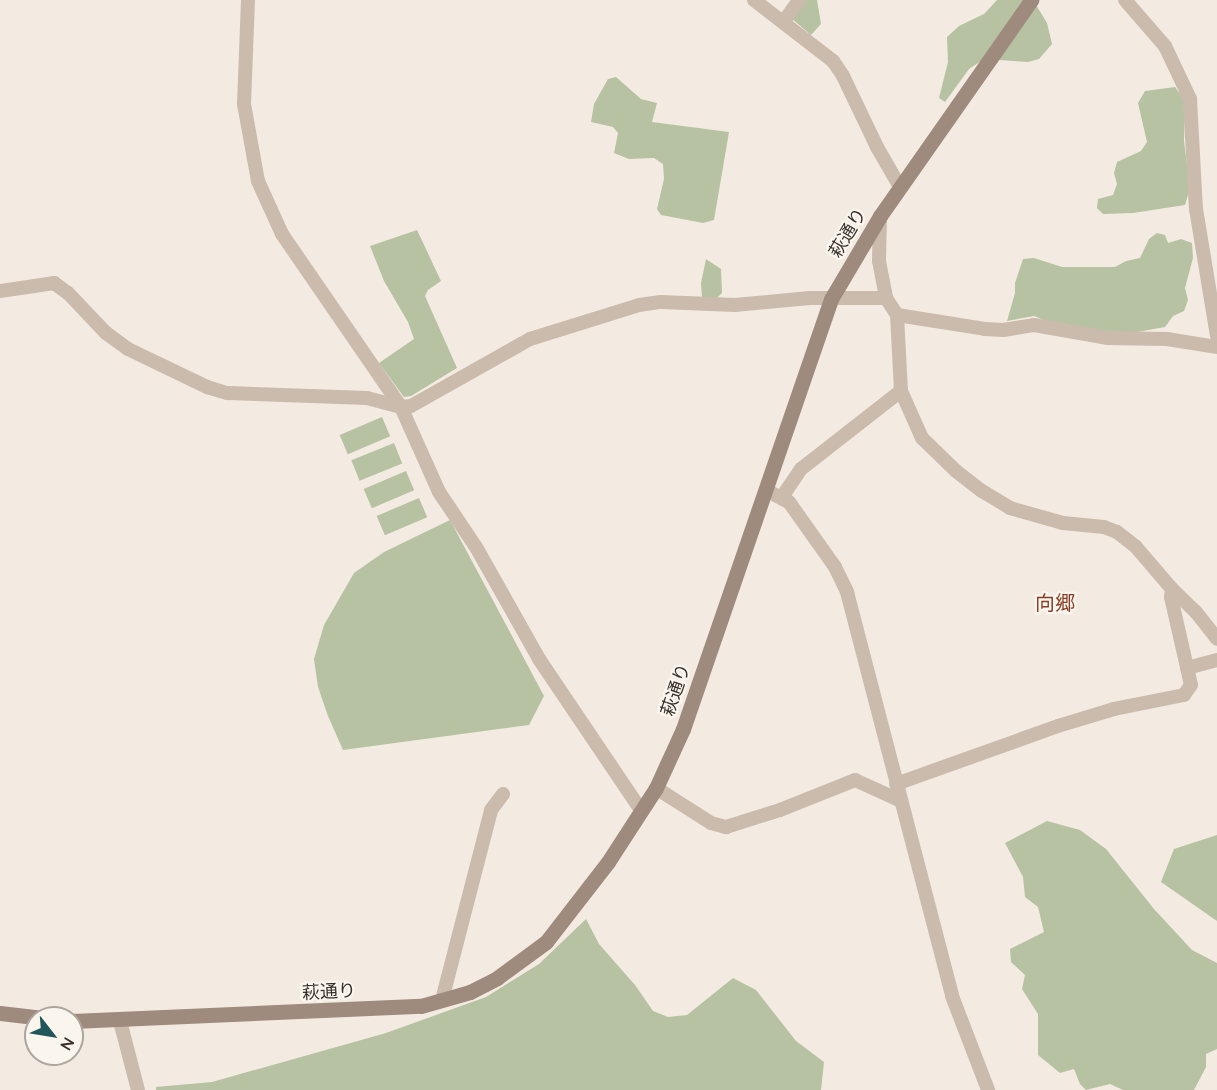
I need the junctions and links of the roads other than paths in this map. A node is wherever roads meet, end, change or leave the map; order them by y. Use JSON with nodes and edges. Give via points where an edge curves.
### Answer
{"nodes":[{"id":1,"x":248,"y":0,"type":"edge"},
{"id":2,"x":754,"y":0,"type":"edge"},
{"id":3,"x":799,"y":0,"type":"edge"},
{"id":4,"x":1031,"y":0,"type":"edge"},
{"id":5,"x":1125,"y":0,"type":"edge"},
{"id":6,"x":784,"y":21,"type":"junction"},
{"id":7,"x":900,"y":187,"type":"junction"},
{"id":8,"x":880,"y":216,"type":"junction"},
{"id":9,"x":0,"y":291,"type":"edge"},
{"id":10,"x":886,"y":298,"type":"junction"},
{"id":11,"x":831,"y":299,"type":"junction"},
{"id":12,"x":897,"y":315,"type":"junction"},
{"id":13,"x":1217,"y":336,"type":"edge"},
{"id":14,"x":1217,"y":347,"type":"edge"},
{"id":15,"x":901,"y":392,"type":"junction"},
{"id":16,"x":401,"y":406,"type":"junction"},
{"id":17,"x":766,"y":490,"type":"junction"},
{"id":18,"x":782,"y":497,"type":"junction"},
{"id":19,"x":1172,"y":589,"type":"junction"},
{"id":20,"x":1217,"y":639,"type":"edge"},
{"id":21,"x":1217,"y":660,"type":"edge"},
{"id":22,"x":1188,"y":668,"type":"junction"},
{"id":23,"x":896,"y":783,"type":"junction"},
{"id":24,"x":656,"y":788,"type":"junction"},
{"id":25,"x":503,"y":794,"type":"dead end"},
{"id":26,"x":899,"y":800,"type":"junction"},
{"id":27,"x":641,"y":810,"type":"junction"},
{"id":28,"x":442,"y":1000,"type":"junction"},
{"id":29,"x":0,"y":1013,"type":"edge"},
{"id":30,"x":24,"y":1016,"type":"edge"},
{"id":31,"x":84,"y":1021,"type":"edge"},
{"id":32,"x":120,"y":1021,"type":"junction"},
{"id":33,"x":138,"y":1090,"type":"edge"},
{"id":34,"x":988,"y":1090,"type":"edge"}],
"edges":[{"from":1,"to":16,"type":"street","via":[[244,104],[258,181],[282,234]]},
{"from":2,"to":6,"type":"street"},
{"from":3,"to":6,"type":"street"},
{"from":4,"to":7,"type":"street","name":"萩通り"},
{"from":5,"to":13,"type":"street","via":[[1165,46],[1190,99],[1196,209]]},
{"from":6,"to":7,"type":"street","via":[[832,61],[843,76]]},
{"from":7,"to":8,"type":"street","name":"萩通り"},
{"from":8,"to":10,"type":"street","via":[[879,261]]},
{"from":8,"to":11,"type":"street","name":"萩通り"},
{"from":9,"to":16,"type":"street","via":[[54,283],[128,349],[207,387],[228,393],[367,398]]},
{"from":10,"to":11,"type":"street"},
{"from":10,"to":12,"type":"street"},
{"from":11,"to":16,"type":"street","via":[[639,305],[530,339],[411,406]]},
{"from":11,"to":17,"type":"street","name":"萩通り"},
{"from":12,"to":14,"type":"street","via":[[985,329],[1034,325],[1107,338],[1167,339]]},
{"from":12,"to":15,"type":"street"},
{"from":15,"to":18,"type":"street","via":[[801,469]]},
{"from":15,"to":19,"type":"street","via":[[921,438],[982,492],[1028,515],[1117,532],[1136,547]]},
{"from":16,"to":27,"type":"street","via":[[439,492],[476,547],[533,649]]},
{"from":17,"to":18,"type":"street"},
{"from":17,"to":24,"type":"street","name":"萩通り","via":[[683,729]]},
{"from":18,"to":23,"type":"street","via":[[835,567],[847,592]]},
{"from":19,"to":20,"type":"street"},
{"from":19,"to":22,"type":"street"},
{"from":21,"to":22,"type":"street"},
{"from":22,"to":23,"type":"street","via":[[1191,685],[1184,695],[1114,709],[1058,726]]},
{"from":23,"to":26,"type":"street"},
{"from":24,"to":26,"type":"street","via":[[711,823],[726,827],[855,780]]},
{"from":24,"to":27,"type":"street","name":"萩通り"},
{"from":25,"to":28,"type":"street","via":[[491,810]]},
{"from":26,"to":34,"type":"street","via":[[952,996]]},
{"from":27,"to":28,"type":"street","name":"萩通り","via":[[608,862],[546,942],[497,978]]},
{"from":28,"to":32,"type":"street","name":"萩通り","via":[[400,1008]]},
{"from":29,"to":30,"type":"street"},
{"from":31,"to":32,"type":"street","name":"萩通り"},
{"from":32,"to":33,"type":"street"}]}
